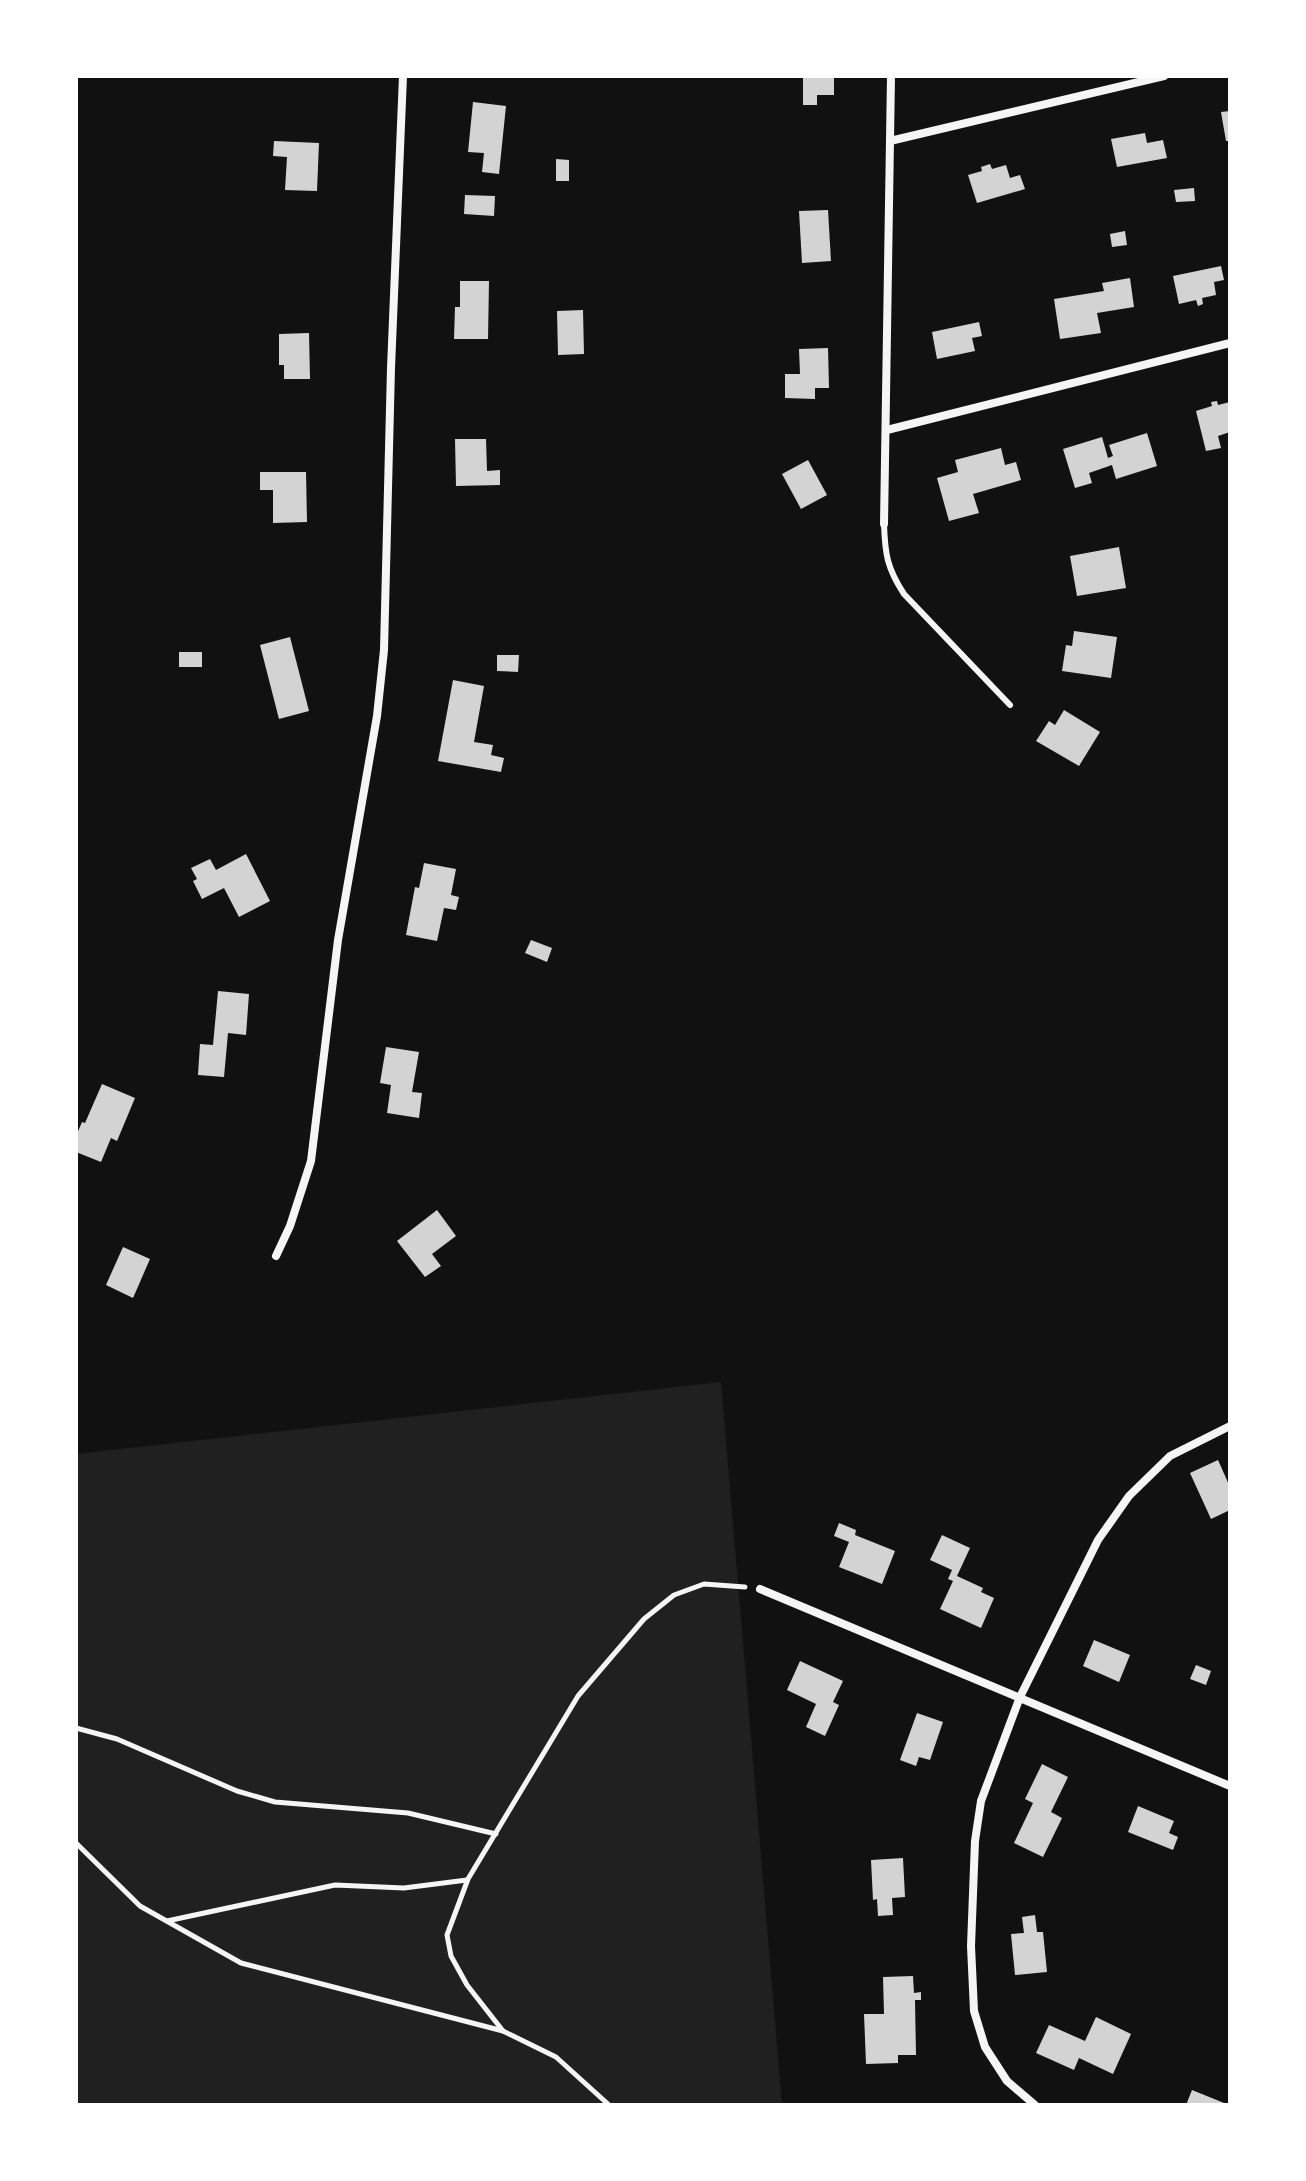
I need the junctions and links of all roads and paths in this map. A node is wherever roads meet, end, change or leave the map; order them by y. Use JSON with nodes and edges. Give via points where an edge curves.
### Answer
{"nodes":[{"id":1,"x":403,"y":76,"type":"edge"},
{"id":2,"x":891,"y":76,"type":"edge"},
{"id":3,"x":1164,"y":76,"type":"edge"},
{"id":4,"x":890,"y":141,"type":"junction"},
{"id":5,"x":1230,"y":343,"type":"edge"},
{"id":6,"x":887,"y":430,"type":"junction"},
{"id":7,"x":884,"y":524,"type":"joint"},
{"id":8,"x":1010,"y":705,"type":"dead end"},
{"id":9,"x":276,"y":1256,"type":"dead end"},
{"id":10,"x":1230,"y":1426,"type":"edge"},
{"id":11,"x":760,"y":1589,"type":"joint"},
{"id":12,"x":1020,"y":1697,"type":"junction"},
{"id":13,"x":76,"y":1728,"type":"edge"},
{"id":14,"x":1230,"y":1786,"type":"edge"},
{"id":15,"x":496,"y":1834,"type":"junction"},
{"id":16,"x":76,"y":1843,"type":"edge"},
{"id":17,"x":468,"y":1879,"type":"junction"},
{"id":18,"x":167,"y":1921,"type":"junction"},
{"id":19,"x":503,"y":2031,"type":"junction"},
{"id":20,"x":609,"y":2105,"type":"edge"},
{"id":21,"x":1035,"y":2105,"type":"edge"}],
"edges":[{"from":1,"to":9,"type":"street","via":[[384,650],[377,716],[338,940],[311,1161]]},
{"from":2,"to":4,"type":"street"},
{"from":3,"to":4,"type":"street"},
{"from":4,"to":6,"type":"street"},
{"from":5,"to":6,"type":"street"},
{"from":6,"to":7,"type":"street"},
{"from":7,"to":8,"type":"lane","via":[[885,557],[904,594]]},
{"from":10,"to":12,"type":"street","via":[[1170,1456],[1129,1496],[1098,1540]]},
{"from":11,"to":12,"type":"street"},
{"from":11,"to":15,"type":"path","via":[[704,1584],[674,1595],[644,1619],[578,1696]]},
{"from":12,"to":14,"type":"street"},
{"from":12,"to":21,"type":"street","via":[[981,1801],[971,1946],[974,2011],[985,2047],[1007,2081]]},
{"from":13,"to":15,"type":"path","via":[[275,1802],[408,1813]]},
{"from":15,"to":17,"type":"path"},
{"from":16,"to":18,"type":"path","via":[[140,1906]]},
{"from":17,"to":18,"type":"path","via":[[404,1888],[335,1885]]},
{"from":17,"to":19,"type":"path","via":[[447,1935],[451,1956]]},
{"from":18,"to":19,"type":"path","via":[[241,1963]]},
{"from":19,"to":20,"type":"path","via":[[556,2057]]}]}
